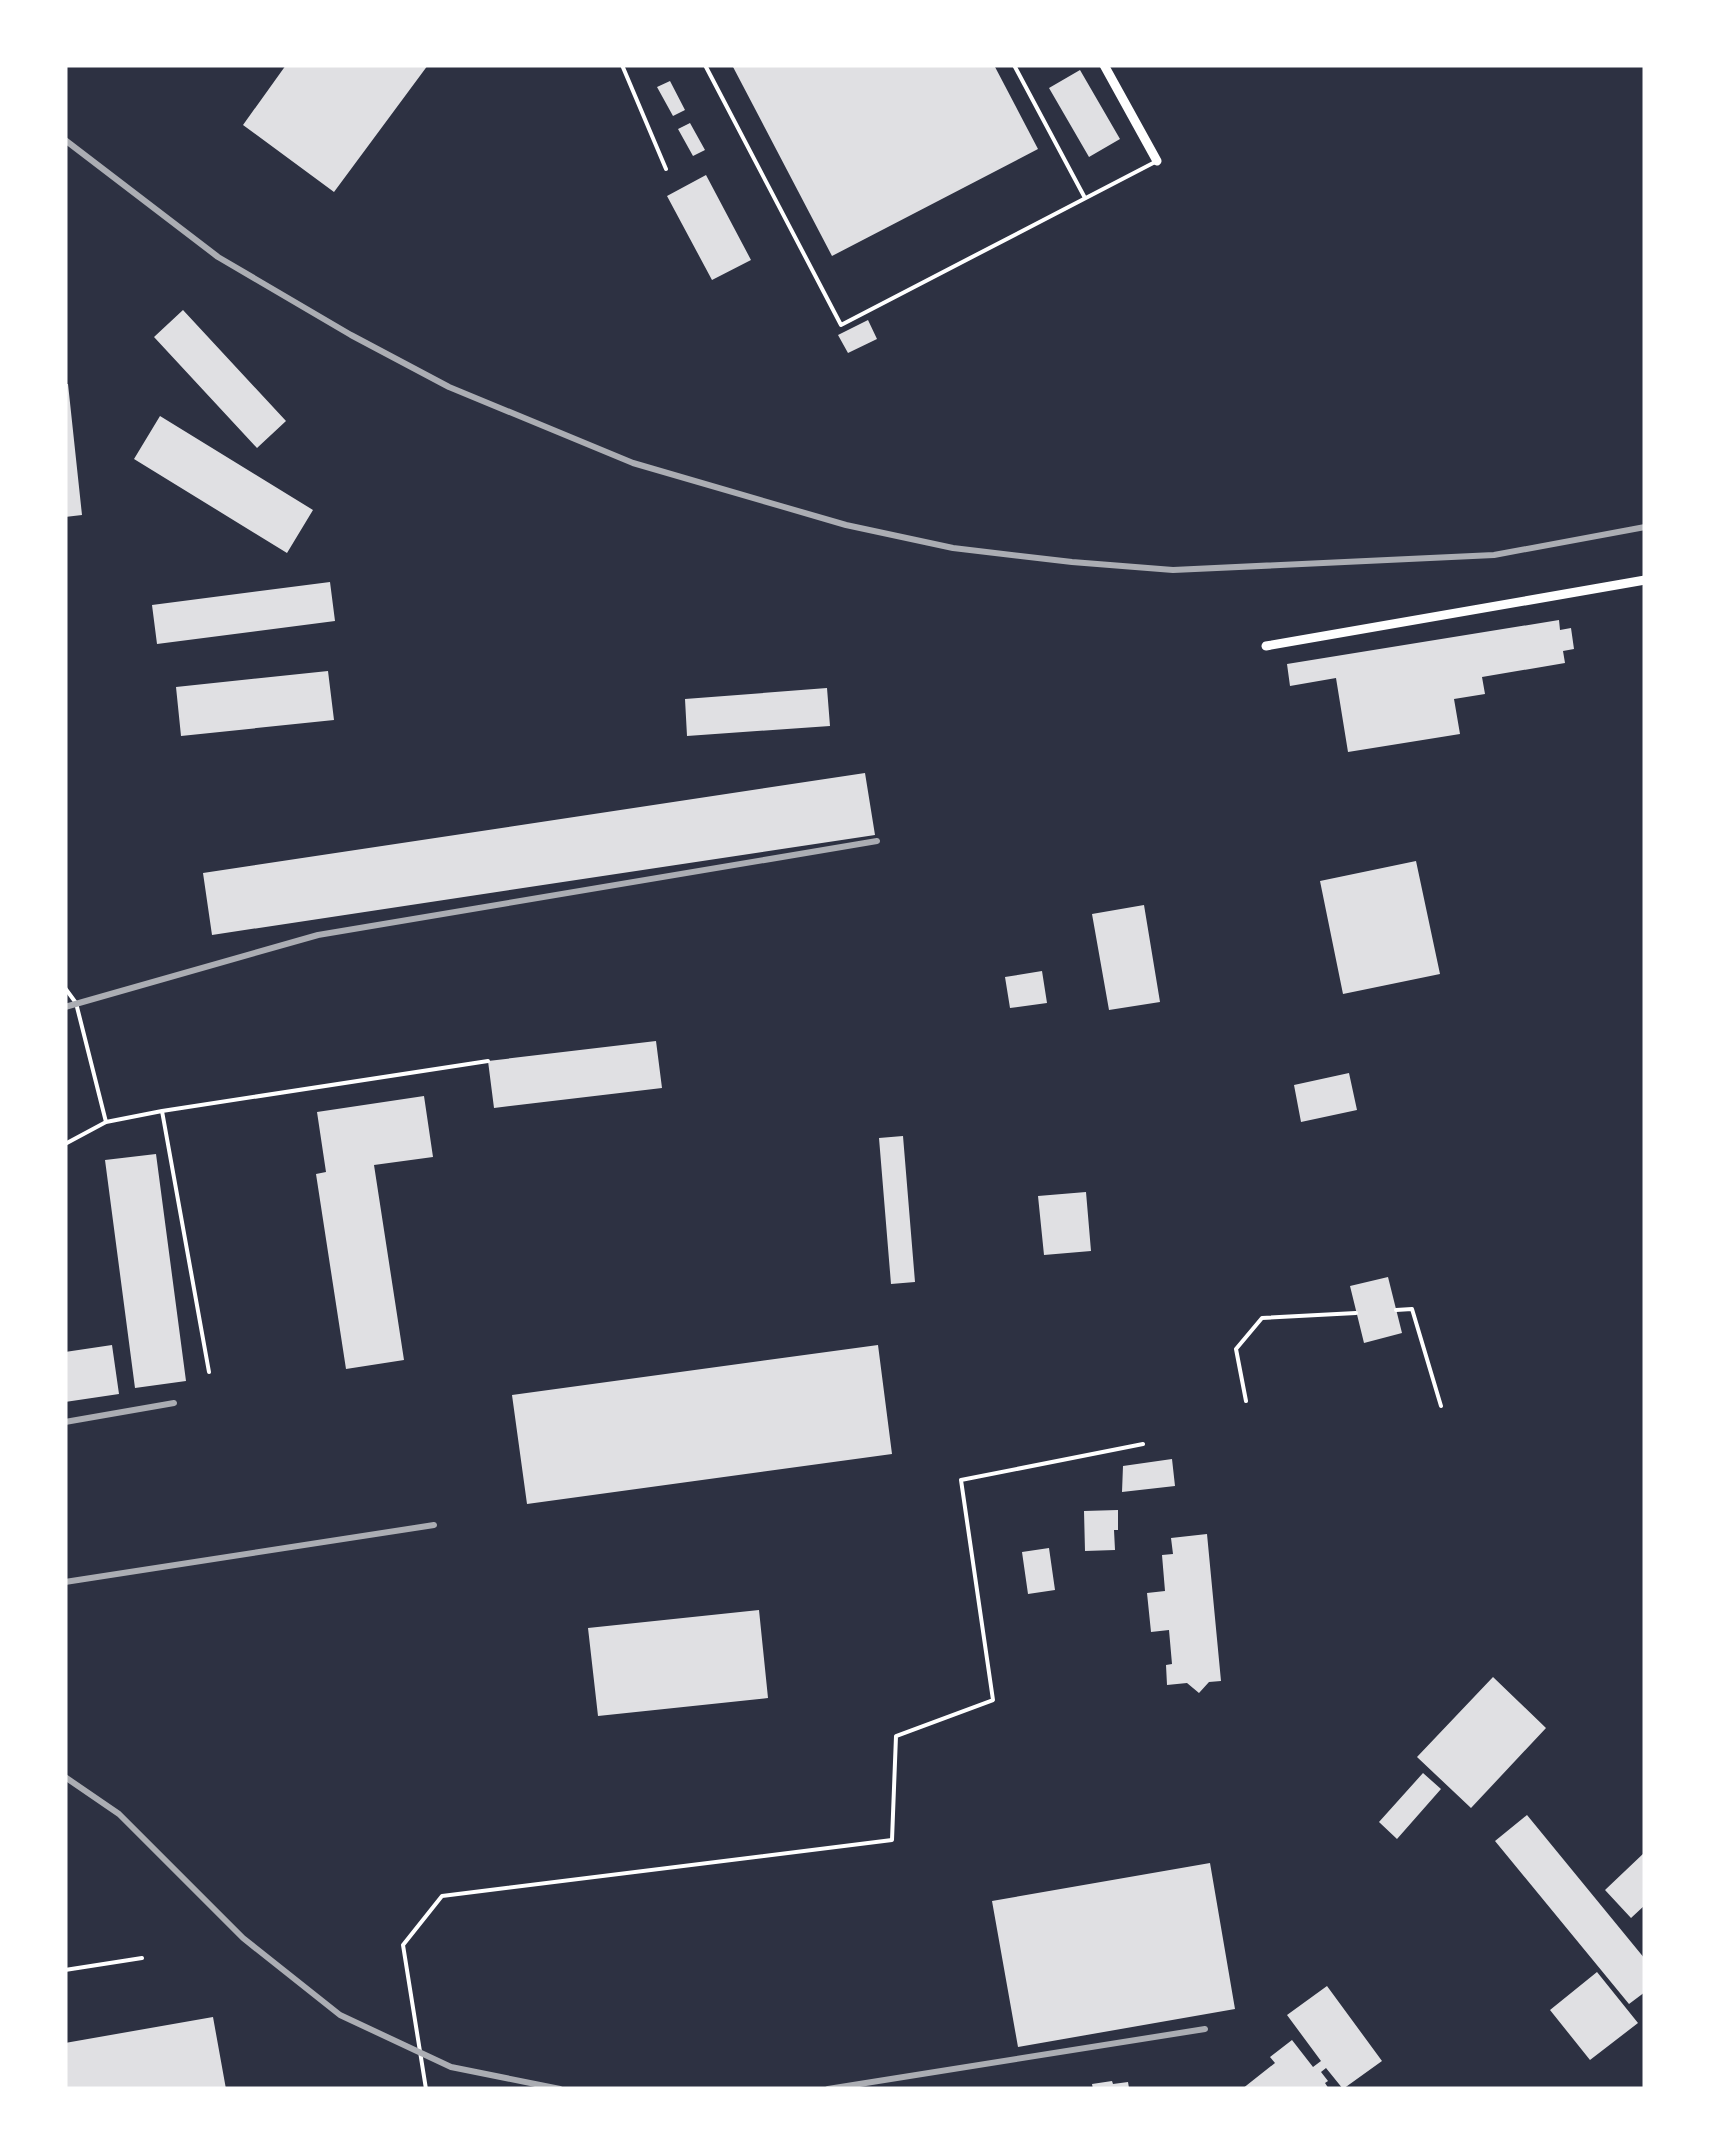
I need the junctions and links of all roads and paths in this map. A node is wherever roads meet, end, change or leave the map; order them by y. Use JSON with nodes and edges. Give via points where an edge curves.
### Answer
{"nodes":[{"id":1,"x":622,"y":65,"type":"edge"},
{"id":2,"x":705,"y":65,"type":"edge"},
{"id":3,"x":1014,"y":65,"type":"edge"},
{"id":4,"x":1104,"y":65,"type":"edge"},
{"id":5,"x":1157,"y":160,"type":"joint"},
{"id":6,"x":666,"y":168,"type":"dead end"},
{"id":7,"x":1085,"y":198,"type":"junction"},
{"id":8,"x":1645,"y":580,"type":"edge"},
{"id":9,"x":1266,"y":646,"type":"dead end"},
{"id":10,"x":65,"y":988,"type":"edge"},
{"id":11,"x":488,"y":1062,"type":"dead end"},
{"id":12,"x":162,"y":1111,"type":"junction"},
{"id":13,"x":106,"y":1122,"type":"junction"},
{"id":14,"x":65,"y":1144,"type":"edge"},
{"id":15,"x":1396,"y":1310,"type":"dead end"},
{"id":16,"x":1356,"y":1313,"type":"dead end"},
{"id":17,"x":209,"y":1372,"type":"dead end"},
{"id":18,"x":1246,"y":1402,"type":"dead end"},
{"id":19,"x":1442,"y":1406,"type":"dead end"},
{"id":20,"x":1143,"y":1444,"type":"dead end"},
{"id":21,"x":142,"y":1958,"type":"dead end"},
{"id":22,"x":65,"y":1970,"type":"edge"},
{"id":23,"x":426,"y":2089,"type":"edge"}],
"edges":[{"from":1,"to":6,"type":"lane"},
{"from":2,"to":7,"type":"lane","via":[[841,325]]},
{"from":3,"to":7,"type":"lane"},
{"from":4,"to":5,"type":"street"},
{"from":5,"to":7,"type":"lane"},
{"from":8,"to":9,"type":"street"},
{"from":10,"to":13,"type":"lane","via":[[76,1003]]},
{"from":11,"to":12,"type":"lane"},
{"from":12,"to":13,"type":"lane"},
{"from":12,"to":17,"type":"lane"},
{"from":13,"to":14,"type":"lane"},
{"from":15,"to":19,"type":"lane","via":[[1412,1309]]},
{"from":16,"to":18,"type":"lane","via":[[1262,1318],[1236,1350]]},
{"from":20,"to":23,"type":"lane","via":[[961,1480],[993,1700],[896,1736],[892,1840],[442,1896],[403,1946]]},
{"from":21,"to":22,"type":"lane"}]}
